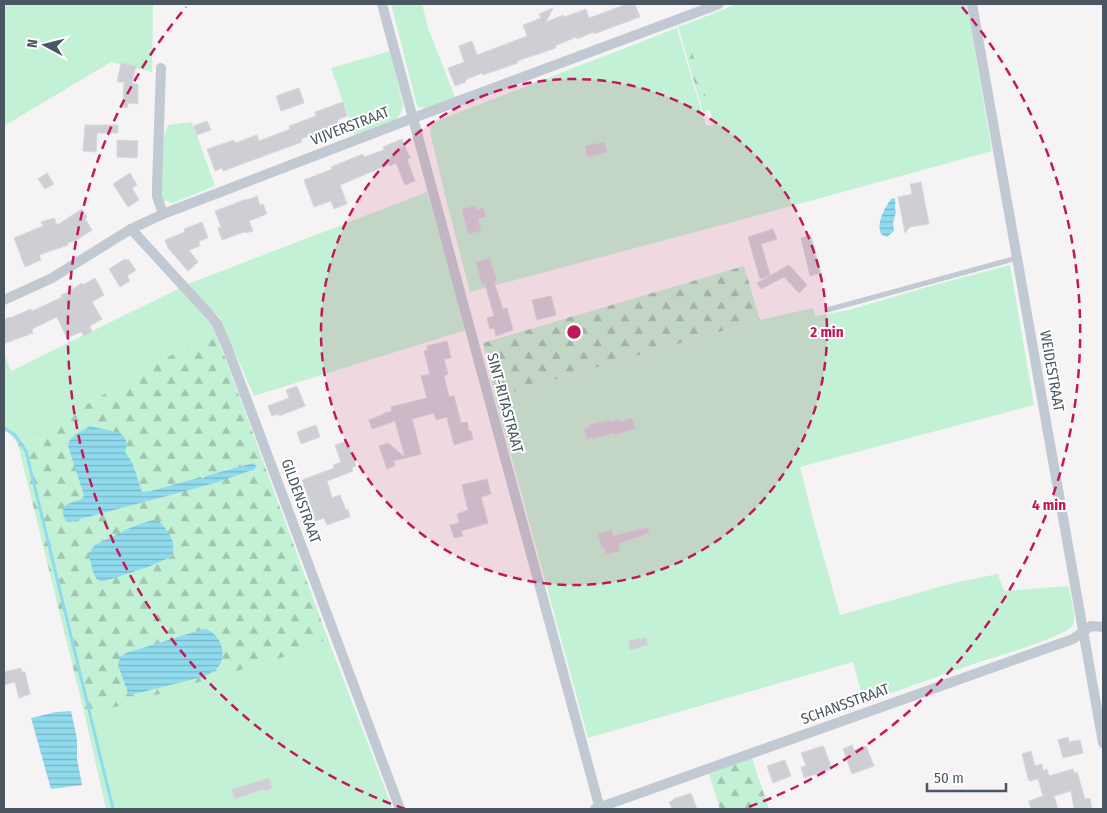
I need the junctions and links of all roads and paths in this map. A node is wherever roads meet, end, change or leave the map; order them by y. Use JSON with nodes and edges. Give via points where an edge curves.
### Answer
{"nodes":[{"id":1,"x":382,"y":4,"type":"edge"},
{"id":2,"x":719,"y":4,"type":"edge"},
{"id":3,"x":972,"y":4,"type":"edge"},
{"id":4,"x":161,"y":68,"type":"dead end"},
{"id":5,"x":412,"y":118,"type":"junction"},
{"id":6,"x":163,"y":214,"type":"junction"},
{"id":7,"x":131,"y":230,"type":"junction"},
{"id":8,"x":1017,"y":258,"type":"junction"},
{"id":9,"x":4,"y":300,"type":"edge"},
{"id":10,"x":827,"y":310,"type":"dead end"},
{"id":11,"x":1103,"y":627,"type":"edge"},
{"id":12,"x":1084,"y":632,"type":"junction"},
{"id":13,"x":1103,"y":743,"type":"edge"},
{"id":14,"x":400,"y":809,"type":"edge"},
{"id":15,"x":598,"y":809,"type":"edge"}],
"edges":[{"from":1,"to":5,"type":"street","name":"SINT-RITASTRAAT"},
{"from":2,"to":5,"type":"street","name":"VIJVERSTRAAT"},
{"from":3,"to":8,"type":"street","name":"WEIDESTRAAT"},
{"from":4,"to":6,"type":"street","via":[[157,196]]},
{"from":5,"to":6,"type":"street","name":"VIJVERSTRAAT"},
{"from":5,"to":15,"type":"street","name":"SINT-RITASTRAAT"},
{"from":6,"to":7,"type":"street","name":"VIJVERSTRAAT"},
{"from":7,"to":9,"type":"street","name":"VIJVERSTRAAT","via":[[52,278]]},
{"from":7,"to":14,"type":"street","name":"GILDENSTRAAT","via":[[217,324]]},
{"from":8,"to":10,"type":"lane"},
{"from":8,"to":12,"type":"street","name":"WEIDESTRAAT"},
{"from":11,"to":12,"type":"street","name":"SCHANSSTRAAT","via":[[1091,626]]},
{"from":12,"to":13,"type":"street","name":"WEIDESTRAAT"},
{"from":12,"to":15,"type":"street","name":"SCHANSSTRAAT","via":[[1073,639]]}]}
